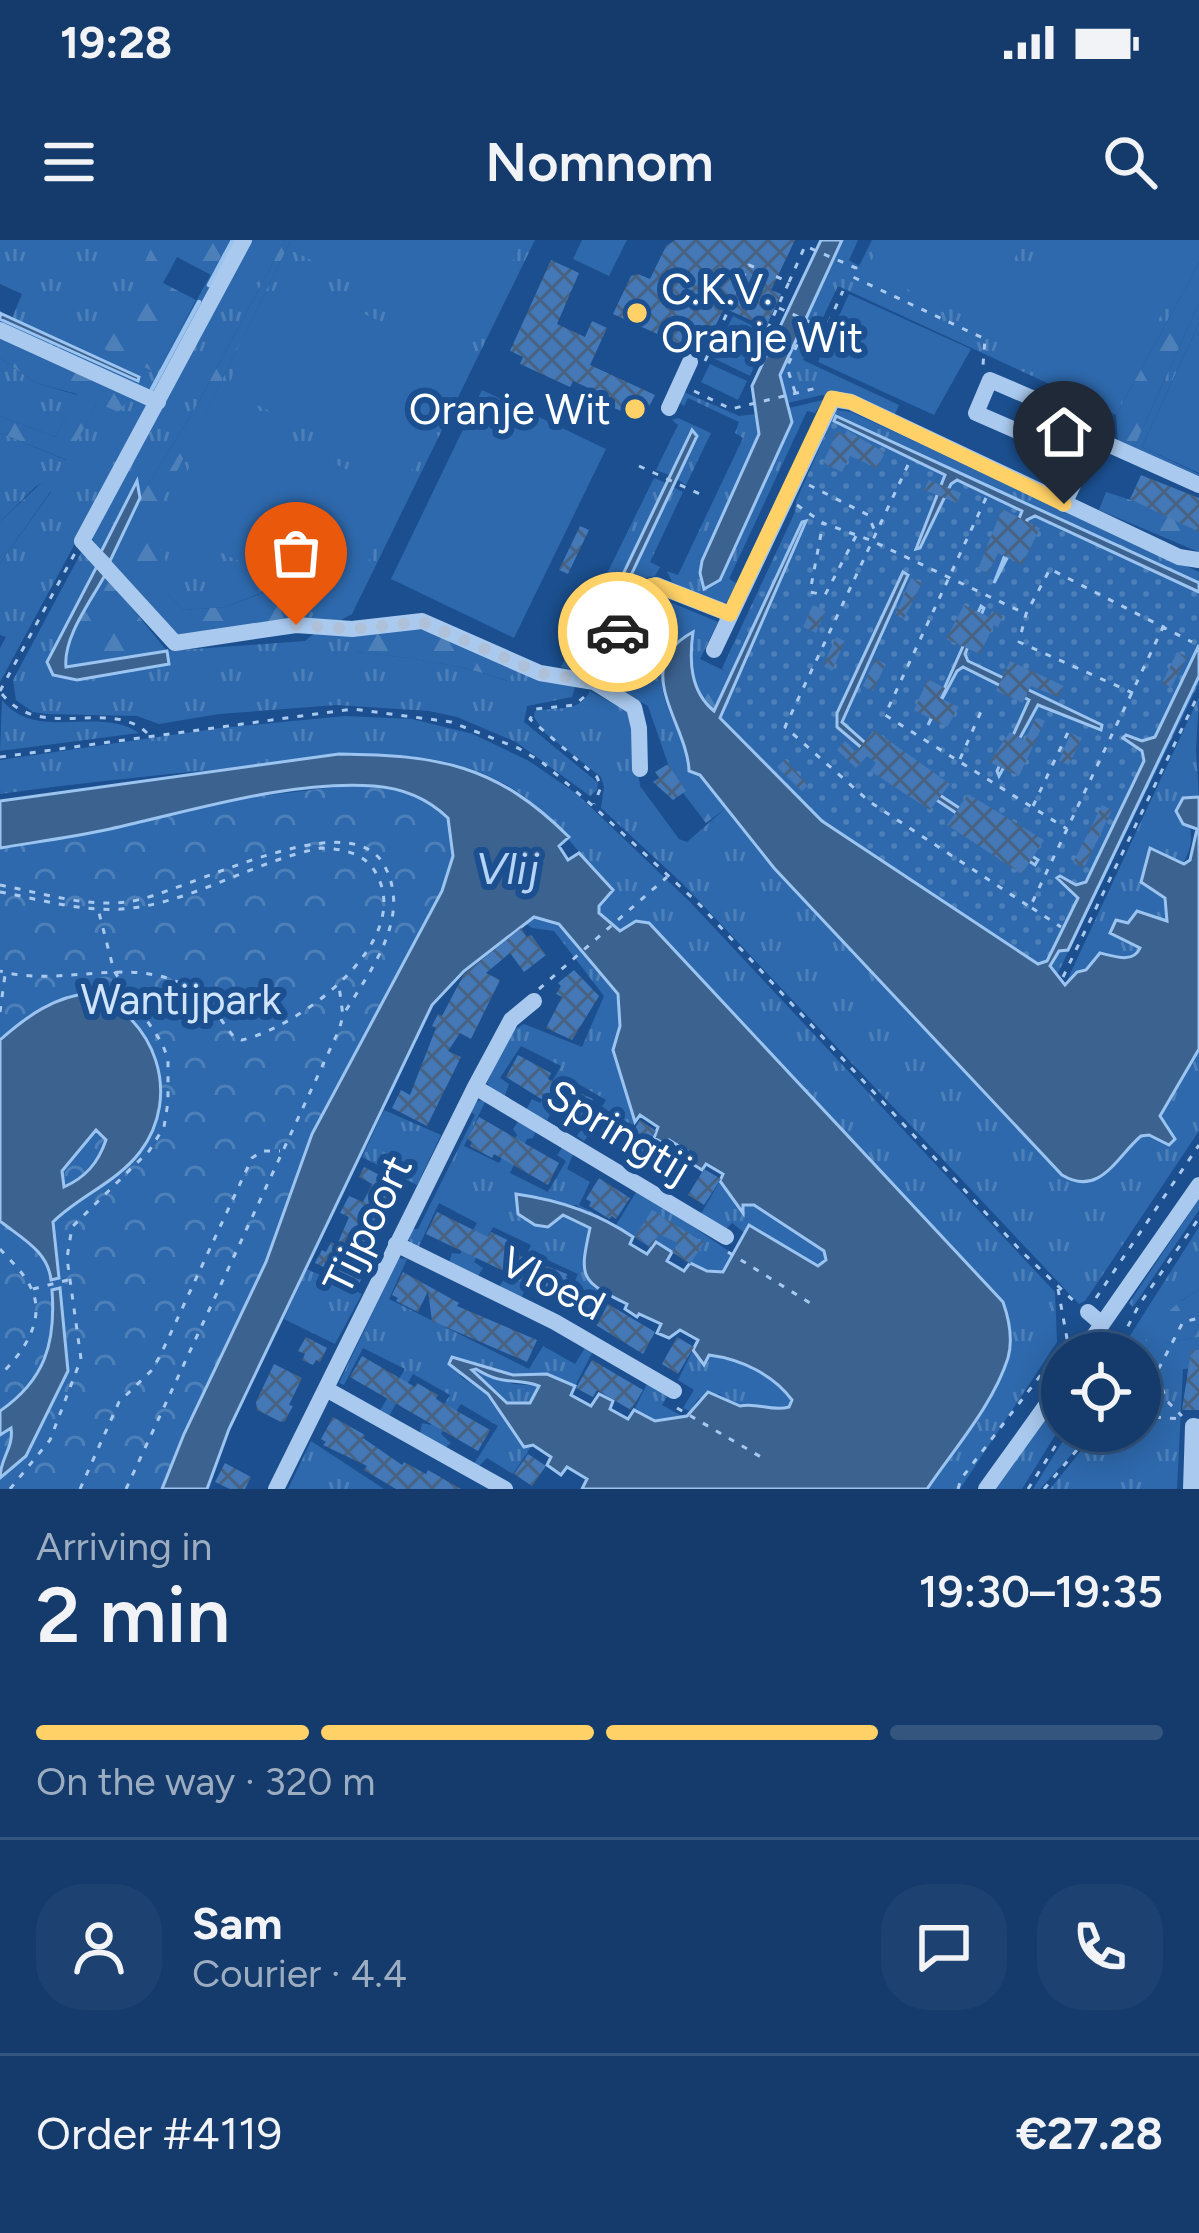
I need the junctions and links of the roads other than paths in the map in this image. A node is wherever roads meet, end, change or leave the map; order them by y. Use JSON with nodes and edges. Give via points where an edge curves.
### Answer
{"nodes":[{"id":1,"x":244,"y":240,"type":"edge"},
{"id":2,"x":0,"y":329,"type":"edge"},
{"id":3,"x":690,"y":362,"type":"road end"},
{"id":4,"x":158,"y":402,"type":"junction"},
{"id":5,"x":669,"y":408,"type":"dead end"},
{"id":6,"x":1094,"y":438,"type":"junction"},
{"id":7,"x":1084,"y":460,"type":"junction"},
{"id":8,"x":1199,"y":485,"type":"edge"},
{"id":9,"x":1064,"y":504,"type":"junction"},
{"id":10,"x":1199,"y":560,"type":"edge"},
{"id":11,"x":730,"y":614,"type":"junction"},
{"id":12,"x":714,"y":650,"type":"dead end"},
{"id":13,"x":594,"y":682,"type":"junction"},
{"id":14,"x":640,"y":769,"type":"dead end"},
{"id":15,"x":534,"y":1001,"type":"road end"},
{"id":16,"x":475,"y":1087,"type":"junction"},
{"id":17,"x":1199,"y":1185,"type":"edge"},
{"id":18,"x":721,"y":1241,"type":"road end"},
{"id":19,"x":396,"y":1244,"type":"junction"},
{"id":20,"x":1086,"y":1332,"type":"edge"},
{"id":21,"x":326,"y":1389,"type":"junction"},
{"id":22,"x":672,"y":1397,"type":"road end"},
{"id":23,"x":1041,"y":1412,"type":"edge"},
{"id":24,"x":1196,"y":1426,"type":"edge"},
{"id":25,"x":276,"y":1489,"type":"edge"},
{"id":26,"x":505,"y":1489,"type":"edge"},
{"id":27,"x":986,"y":1489,"type":"edge"},
{"id":28,"x":1191,"y":1489,"type":"edge"}],
"edges":[{"from":1,"to":4,"type":"street"},
{"from":2,"to":4,"type":"street"},
{"from":3,"to":5,"type":"street"},
{"from":4,"to":13,"type":"street","via":[[82,541],[175,643],[296,625],[422,622],[540,673]]},
{"from":6,"to":7,"type":"street"},
{"from":6,"to":7,"type":"street","via":[[1100,427],[990,380],[976,413]]},
{"from":6,"to":8,"type":"street"},
{"from":7,"to":9,"type":"street"},
{"from":9,"to":10,"type":"street"},
{"from":9,"to":11,"type":"street","via":[[832,398]]},
{"from":11,"to":12,"type":"street"},
{"from":11,"to":13,"type":"street","via":[[647,585]]},
{"from":13,"to":14,"type":"street","via":[[634,707]]},
{"from":15,"to":16,"type":"street","name":"Tijpoort","via":[[511,1020]]},
{"from":16,"to":18,"type":"street","name":"Springtij"},
{"from":16,"to":19,"type":"street","name":"Tijpoort"},
{"from":17,"to":20,"type":"street"},
{"from":19,"to":21,"type":"street","name":"Tijpoort"},
{"from":19,"to":22,"type":"street","name":"Vloed","via":[[555,1322]]},
{"from":21,"to":25,"type":"street","name":"Tijpoort"},
{"from":21,"to":26,"type":"street"},
{"from":23,"to":27,"type":"street"},
{"from":24,"to":28,"type":"street"}]}
